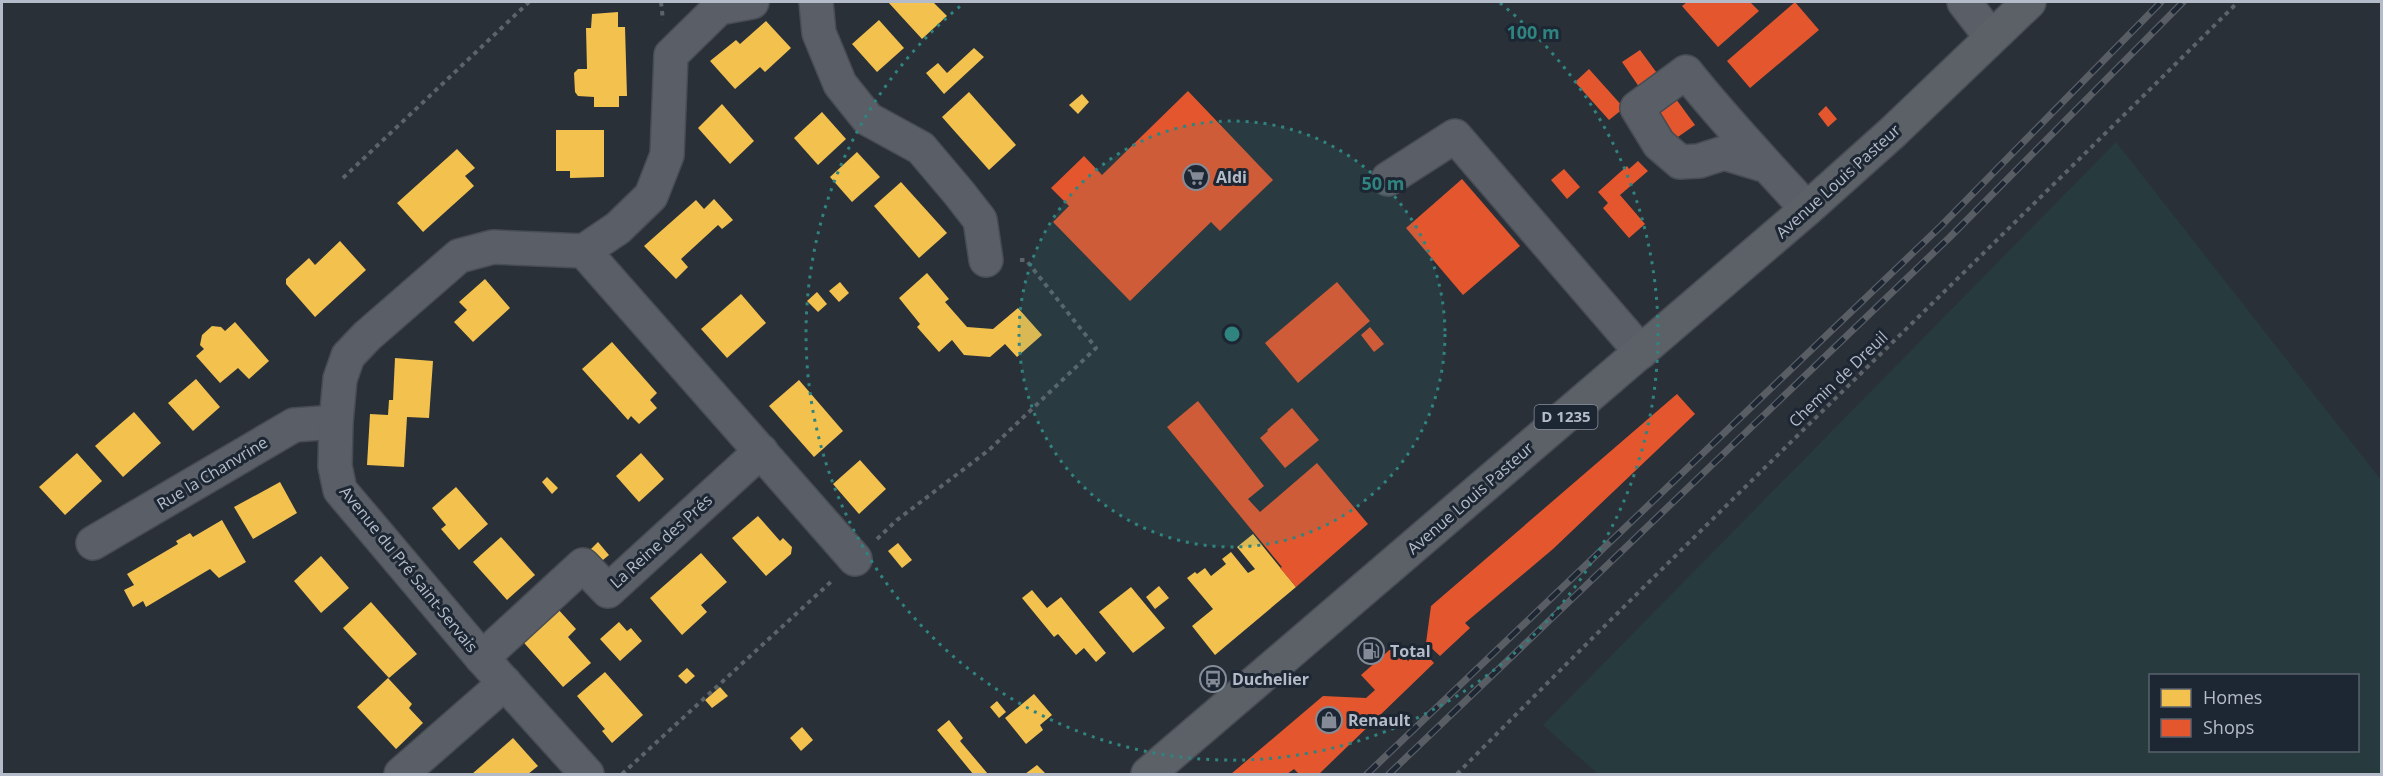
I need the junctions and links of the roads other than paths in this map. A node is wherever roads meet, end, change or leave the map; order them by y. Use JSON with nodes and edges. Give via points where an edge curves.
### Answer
{"nodes":[{"id":1,"x":752,"y":2,"type":"edge"},
{"id":2,"x":816,"y":2,"type":"edge"},
{"id":3,"x":1964,"y":2,"type":"edge"},
{"id":4,"x":2029,"y":2,"type":"edge"},
{"id":5,"x":1984,"y":44,"type":"junction"},
{"id":6,"x":1767,"y":166,"type":"dead end"},
{"id":7,"x":1388,"y":178,"type":"dead end"},
{"id":8,"x":1807,"y":209,"type":"junction"},
{"id":9,"x":584,"y":251,"type":"junction"},
{"id":10,"x":986,"y":260,"type":"road end"},
{"id":11,"x":1641,"y":352,"type":"junction"},
{"id":12,"x":336,"y":422,"type":"junction"},
{"id":13,"x":761,"y":451,"type":"junction"},
{"id":14,"x":93,"y":543,"type":"dead end"},
{"id":15,"x":855,"y":559,"type":"road end"},
{"id":16,"x":482,"y":658,"type":"junction"},
{"id":17,"x":505,"y":683,"type":"junction"},
{"id":18,"x":401,"y":774,"type":"edge"},
{"id":19,"x":587,"y":774,"type":"edge"},
{"id":20,"x":1148,"y":774,"type":"edge"}],
"edges":[{"from":1,"to":9,"type":"street","via":[[719,8],[670,56],[667,155],[651,196],[618,228]]},
{"from":2,"to":10,"type":"street","via":[[819,33],[840,84],[868,119],[921,148],[959,193],[980,219]]},
{"from":3,"to":5,"type":"street"},
{"from":4,"to":5,"type":"main road","number":"D 1235"},
{"from":5,"to":8,"type":"main road","name":"Avenue Louis Pasteur","number":"D 1235"},
{"from":6,"to":8,"type":"street"},
{"from":7,"to":11,"type":"street","via":[[1455,136]]},
{"from":8,"to":11,"type":"main road","name":"Avenue Louis Pasteur","number":"D 1235"},
{"from":9,"to":12,"type":"street","name":"Avenue du Pré Saint-Servais","via":[[493,248],[459,256],[348,356],[340,379]]},
{"from":9,"to":13,"type":"street"},
{"from":11,"to":20,"type":"main road","name":"Avenue Louis Pasteur","number":"D 1235"},
{"from":12,"to":14,"type":"street","name":"Rue la Chanvrine","via":[[294,425]]},
{"from":12,"to":16,"type":"street","name":"Avenue du Pré Saint-Servais","via":[[335,466],[340,490]]},
{"from":13,"to":15,"type":"street"},
{"from":13,"to":16,"type":"street","name":"La Reine des Prés","via":[[608,591],[583,566]]},
{"from":16,"to":17,"type":"street","name":"Avenue du Pré Saint-Servais"},
{"from":17,"to":18,"type":"street"},
{"from":17,"to":19,"type":"street","name":"Avenue du Pré Saint-Servais"}]}
